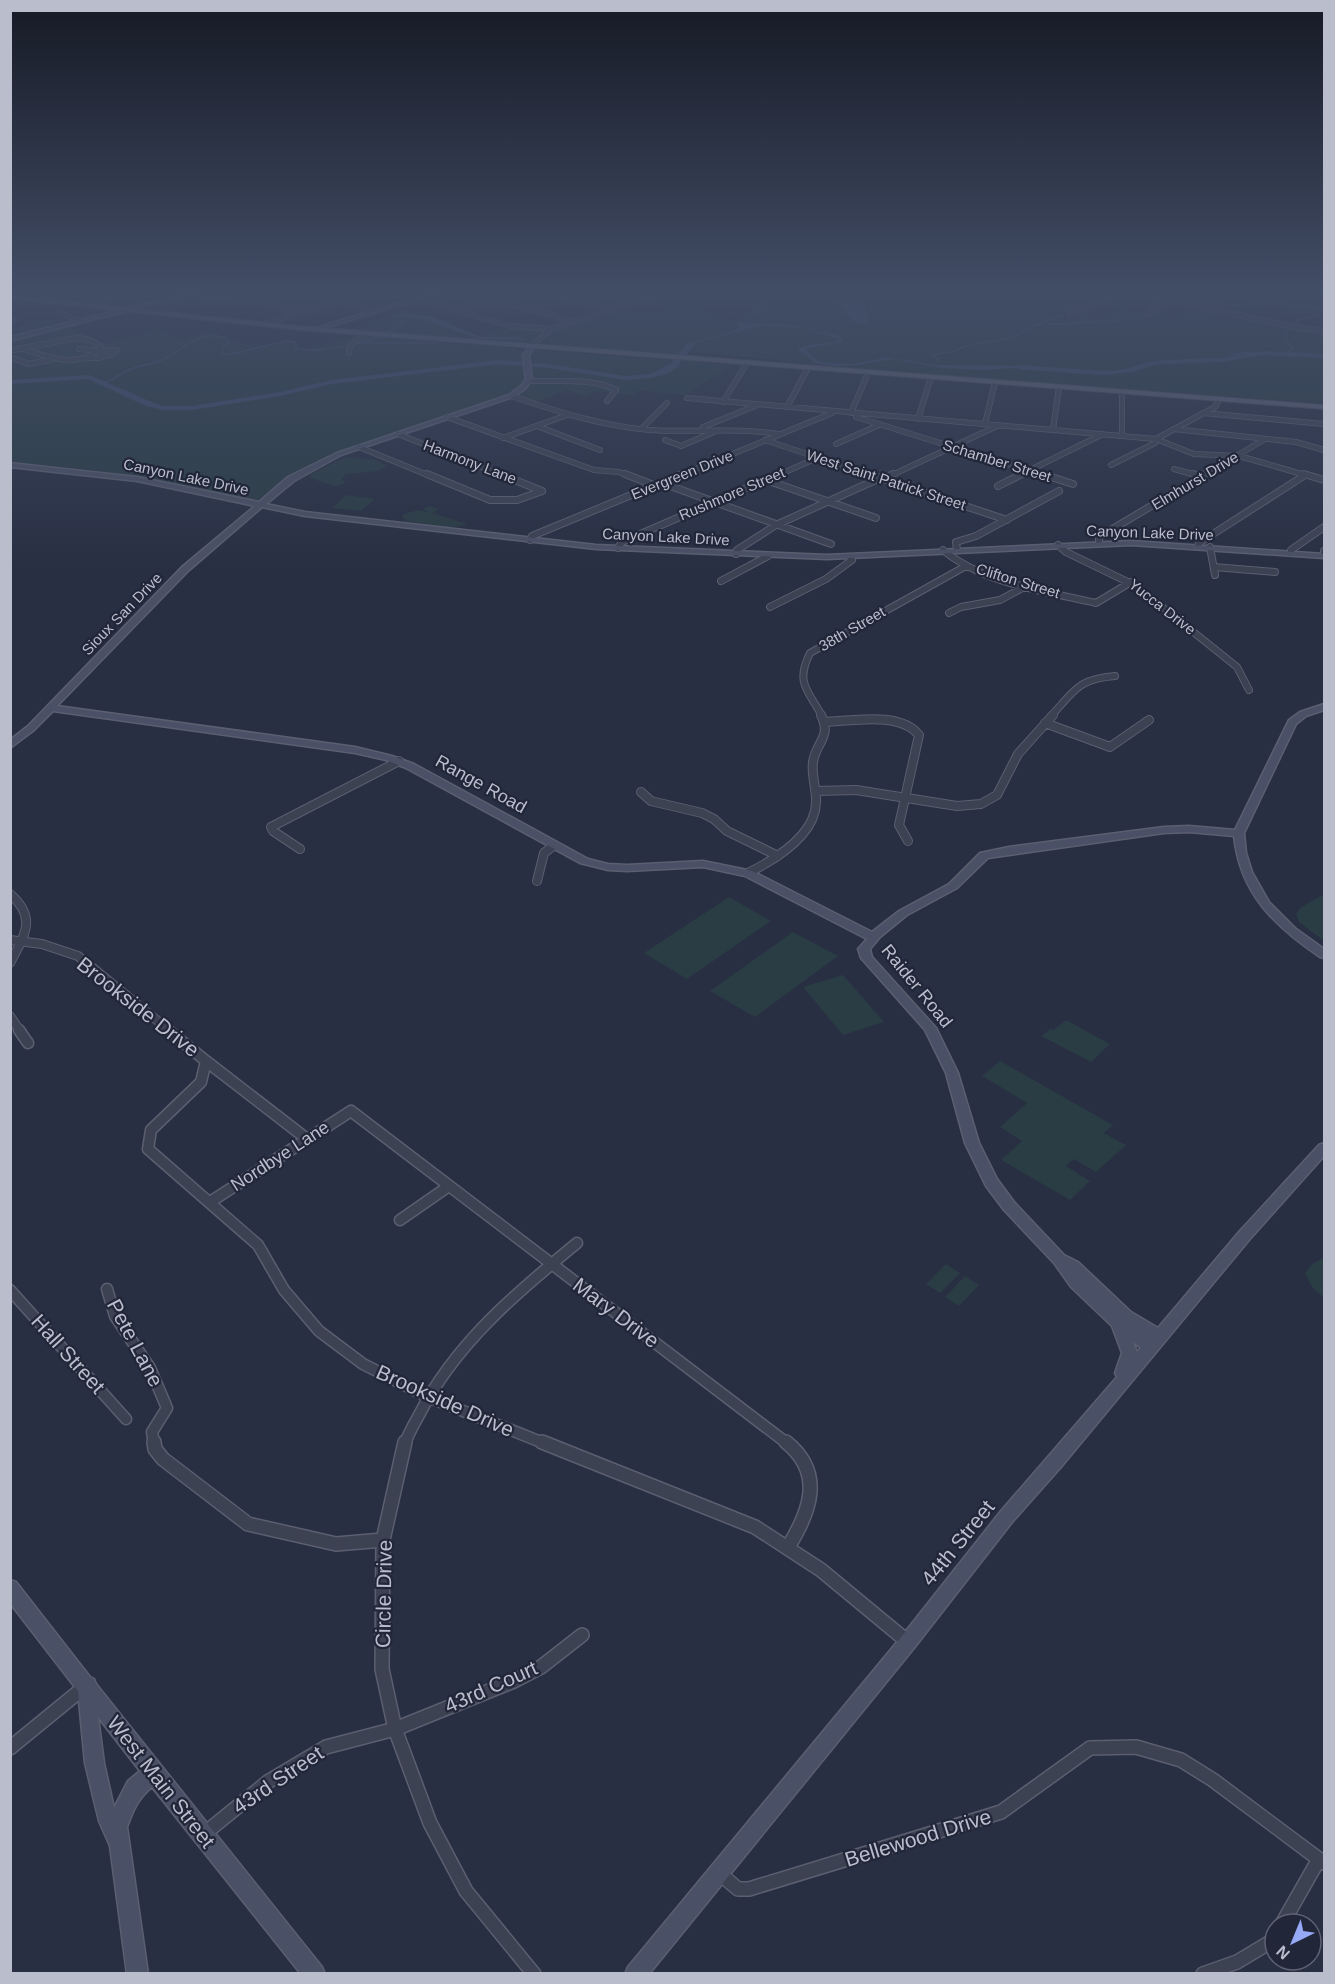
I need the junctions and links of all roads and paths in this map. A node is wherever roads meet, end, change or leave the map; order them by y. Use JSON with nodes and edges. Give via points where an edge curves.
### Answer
{"nodes":[{"id":1,"x":525,"y":385,"type":"edge"},
{"id":2,"x":596,"y":385,"type":"edge"},
{"id":3,"x":734,"y":385,"type":"edge"},
{"id":4,"x":799,"y":385,"type":"edge"},
{"id":5,"x":864,"y":385,"type":"edge"},
{"id":6,"x":929,"y":385,"type":"edge"},
{"id":7,"x":993,"y":385,"type":"edge"},
{"id":8,"x":1028,"y":385,"type":"edge"},
{"id":9,"x":1059,"y":387,"type":"junction"},
{"id":10,"x":1122,"y":393,"type":"junction"},
{"id":11,"x":511,"y":396,"type":"junction"},
{"id":12,"x":687,"y":398,"type":"dead end"},
{"id":13,"x":1219,"y":400,"type":"junction"},
{"id":14,"x":606,"y":401,"type":"dead end"},
{"id":15,"x":723,"y":402,"type":"junction"},
{"id":16,"x":667,"y":403,"type":"dead end"},
{"id":17,"x":758,"y":405,"type":"junction"},
{"id":18,"x":787,"y":407,"type":"junction"},
{"id":19,"x":1324,"y":407,"type":"edge"},
{"id":20,"x":835,"y":412,"type":"junction"},
{"id":21,"x":854,"y":413,"type":"junction"},
{"id":22,"x":1202,"y":413,"type":"junction"},
{"id":23,"x":567,"y":415,"type":"junction"},
{"id":24,"x":447,"y":417,"type":"junction"},
{"id":25,"x":892,"y":417,"type":"junction"},
{"id":26,"x":918,"y":419,"type":"junction"},
{"id":27,"x":1266,"y":419,"type":"junction"},
{"id":28,"x":985,"y":424,"type":"junction"},
{"id":29,"x":1324,"y":424,"type":"edge"},
{"id":30,"x":879,"y":425,"type":"junction"},
{"id":31,"x":999,"y":425,"type":"junction"},
{"id":32,"x":536,"y":426,"type":"junction"},
{"id":33,"x":1270,"y":428,"type":"dead end"},
{"id":34,"x":641,"y":429,"type":"junction"},
{"id":35,"x":1174,"y":429,"type":"junction"},
{"id":36,"x":697,"y":430,"type":"junction"},
{"id":37,"x":720,"y":430,"type":"junction"},
{"id":38,"x":1053,"y":430,"type":"junction"},
{"id":39,"x":398,"y":434,"type":"junction"},
{"id":40,"x":779,"y":434,"type":"junction"},
{"id":41,"x":1103,"y":434,"type":"junction"},
{"id":42,"x":1122,"y":435,"type":"junction"},
{"id":43,"x":502,"y":438,"type":"junction"},
{"id":44,"x":1156,"y":439,"type":"junction"},
{"id":45,"x":1265,"y":439,"type":"junction"},
{"id":46,"x":665,"y":440,"type":"dead end"},
{"id":47,"x":765,"y":441,"type":"junction"},
{"id":48,"x":836,"y":444,"type":"dead end"},
{"id":49,"x":359,"y":447,"type":"junction"},
{"id":50,"x":952,"y":447,"type":"junction"},
{"id":51,"x":600,"y":450,"type":"dead end"},
{"id":52,"x":1324,"y":450,"type":"edge"},
{"id":53,"x":1239,"y":456,"type":"junction"},
{"id":54,"x":817,"y":458,"type":"junction"},
{"id":55,"x":10,"y":465,"type":"edge"},
{"id":56,"x":1111,"y":465,"type":"dead end"},
{"id":57,"x":1174,"y":469,"type":"dead end"},
{"id":58,"x":1030,"y":471,"type":"junction"},
{"id":59,"x":1305,"y":475,"type":"junction"},
{"id":60,"x":1203,"y":477,"type":"junction"},
{"id":61,"x":881,"y":479,"type":"junction"},
{"id":62,"x":766,"y":480,"type":"junction"},
{"id":63,"x":1324,"y":480,"type":"edge"},
{"id":64,"x":662,"y":483,"type":"junction"},
{"id":65,"x":1073,"y":484,"type":"dead end"},
{"id":66,"x":656,"y":486,"type":"junction"},
{"id":67,"x":998,"y":486,"type":"dead end"},
{"id":68,"x":1059,"y":491,"type":"dead end"},
{"id":69,"x":714,"y":501,"type":"junction"},
{"id":70,"x":828,"y":501,"type":"junction"},
{"id":71,"x":258,"y":506,"type":"junction"},
{"id":72,"x":876,"y":518,"type":"dead end"},
{"id":73,"x":1007,"y":520,"type":"junction"},
{"id":74,"x":776,"y":525,"type":"junction"},
{"id":75,"x":1324,"y":527,"type":"edge"},
{"id":76,"x":530,"y":540,"type":"junction"},
{"id":77,"x":1099,"y":543,"type":"junction"},
{"id":78,"x":831,"y":544,"type":"dead end"},
{"id":79,"x":1058,"y":545,"type":"junction"},
{"id":80,"x":1198,"y":546,"type":"junction"},
{"id":81,"x":1210,"y":547,"type":"junction"},
{"id":82,"x":618,"y":548,"type":"junction"},
{"id":83,"x":943,"y":550,"type":"junction"},
{"id":84,"x":957,"y":550,"type":"junction"},
{"id":85,"x":1291,"y":553,"type":"junction"},
{"id":86,"x":736,"y":554,"type":"junction"},
{"id":87,"x":1324,"y":554,"type":"edge"},
{"id":88,"x":768,"y":556,"type":"junction"},
{"id":89,"x":850,"y":557,"type":"junction"},
{"id":90,"x":966,"y":566,"type":"junction"},
{"id":91,"x":1214,"y":567,"type":"junction"},
{"id":92,"x":1275,"y":572,"type":"dead end"},
{"id":93,"x":1215,"y":575,"type":"dead end"},
{"id":94,"x":721,"y":581,"type":"dead end"},
{"id":95,"x":1131,"y":582,"type":"junction"},
{"id":96,"x":1026,"y":586,"type":"junction"},
{"id":97,"x":770,"y":607,"type":"dead end"},
{"id":98,"x":949,"y":613,"type":"dead end"},
{"id":99,"x":1115,"y":676,"type":"dead end"},
{"id":100,"x":1248,"y":690,"type":"dead end"},
{"id":101,"x":1324,"y":706,"type":"edge"},
{"id":102,"x":51,"y":708,"type":"junction"},
{"id":103,"x":1149,"y":720,"type":"dead end"},
{"id":104,"x":824,"y":722,"type":"junction"},
{"id":105,"x":1045,"y":723,"type":"junction"},
{"id":106,"x":10,"y":745,"type":"edge"},
{"id":107,"x":399,"y":761,"type":"junction"},
{"id":108,"x":815,"y":790,"type":"junction"},
{"id":109,"x":641,"y":792,"type":"dead end"},
{"id":110,"x":907,"y":797,"type":"junction"},
{"id":111,"x":1239,"y":833,"type":"junction"},
{"id":112,"x":908,"y":841,"type":"dead end"},
{"id":113,"x":553,"y":846,"type":"junction"},
{"id":114,"x":300,"y":849,"type":"dead end"},
{"id":115,"x":778,"y":856,"type":"junction"},
{"id":116,"x":748,"y":873,"type":"junction"},
{"id":117,"x":537,"y":881,"type":"dead end"},
{"id":118,"x":10,"y":894,"type":"edge"},
{"id":119,"x":874,"y":938,"type":"junction"},
{"id":120,"x":16,"y":940,"type":"edge"},
{"id":121,"x":1324,"y":954,"type":"edge"},
{"id":122,"x":10,"y":963,"type":"edge"},
{"id":123,"x":10,"y":1016,"type":"edge"},
{"id":124,"x":28,"y":1043,"type":"dead end"},
{"id":125,"x":206,"y":1061,"type":"junction"},
{"id":126,"x":351,"y":1111,"type":"joint"},
{"id":127,"x":307,"y":1139,"type":"junction"},
{"id":128,"x":1324,"y":1148,"type":"edge"},
{"id":129,"x":449,"y":1186,"type":"junction"},
{"id":130,"x":210,"y":1202,"type":"junction"},
{"id":131,"x":400,"y":1220,"type":"dead end"},
{"id":132,"x":577,"y":1243,"type":"dead end"},
{"id":133,"x":1059,"y":1259,"type":"junction"},
{"id":134,"x":551,"y":1264,"type":"junction"},
{"id":135,"x":107,"y":1289,"type":"dead end"},
{"id":136,"x":10,"y":1290,"type":"edge"},
{"id":137,"x":1118,"y":1324,"type":"junction"},
{"id":138,"x":1155,"y":1341,"type":"junction"},
{"id":139,"x":428,"y":1397,"type":"junction"},
{"id":140,"x":1109,"y":1398,"type":"junction"},
{"id":141,"x":126,"y":1419,"type":"dead end"},
{"id":142,"x":383,"y":1540,"type":"junction"},
{"id":143,"x":788,"y":1547,"type":"junction"},
{"id":144,"x":14,"y":1599,"type":"edge"},
{"id":145,"x":582,"y":1635,"type":"dead end"},
{"id":146,"x":908,"y":1642,"type":"junction"},
{"id":147,"x":87,"y":1685,"type":"junction"},
{"id":148,"x":395,"y":1729,"type":"junction"},
{"id":149,"x":10,"y":1748,"type":"edge"},
{"id":150,"x":153,"y":1773,"type":"junction"},
{"id":151,"x":202,"y":1835,"type":"junction"},
{"id":152,"x":118,"y":1844,"type":"junction"},
{"id":153,"x":1322,"y":1861,"type":"edge"},
{"id":154,"x":717,"y":1871,"type":"junction"},
{"id":155,"x":1290,"y":1912,"type":"edge"},
{"id":156,"x":1263,"y":1946,"type":"edge"},
{"id":157,"x":138,"y":1974,"type":"edge"},
{"id":158,"x":315,"y":1974,"type":"edge"},
{"id":159,"x":534,"y":1974,"type":"edge"},
{"id":160,"x":635,"y":1974,"type":"edge"},
{"id":161,"x":1203,"y":1974,"type":"edge"}],
"edges":[{"from":1,"to":11,"type":"street"},
{"from":2,"to":14,"type":"street","via":[[610,385],[616,390]]},
{"from":3,"to":15,"type":"street"},
{"from":4,"to":18,"type":"street"},
{"from":5,"to":21,"type":"street"},
{"from":6,"to":26,"type":"street"},
{"from":7,"to":28,"type":"street"},
{"from":8,"to":9,"type":"main road"},
{"from":9,"to":10,"type":"main road"},
{"from":9,"to":38,"type":"street"},
{"from":10,"to":13,"type":"main road"},
{"from":10,"to":42,"type":"street"},
{"from":11,"to":23,"type":"street"},
{"from":11,"to":24,"type":"street","name":"Sioux San Drive"},
{"from":12,"to":15,"type":"street"},
{"from":13,"to":19,"type":"main road"},
{"from":13,"to":22,"type":"street","via":[[1218,405]]},
{"from":15,"to":17,"type":"street"},
{"from":16,"to":34,"type":"street"},
{"from":17,"to":18,"type":"street"},
{"from":17,"to":36,"type":"street"},
{"from":18,"to":20,"type":"street"},
{"from":20,"to":21,"type":"street"},
{"from":20,"to":40,"type":"street","name":"Evergreen Drive"},
{"from":21,"to":25,"type":"street"},
{"from":21,"to":30,"type":"street","name":"Schamber Street","via":[[857,418]]},
{"from":22,"to":27,"type":"street"},
{"from":22,"to":35,"type":"street"},
{"from":23,"to":32,"type":"street"},
{"from":23,"to":34,"type":"street"},
{"from":24,"to":39,"type":"street","name":"Sioux San Drive"},
{"from":24,"to":43,"type":"street"},
{"from":25,"to":26,"type":"street"},
{"from":25,"to":30,"type":"street"},
{"from":26,"to":28,"type":"street"},
{"from":27,"to":29,"type":"street"},
{"from":27,"to":33,"type":"street"},
{"from":28,"to":31,"type":"street"},
{"from":30,"to":48,"type":"street"},
{"from":30,"to":50,"type":"street","name":"Schamber Street"},
{"from":31,"to":38,"type":"street"},
{"from":31,"to":50,"type":"street"},
{"from":32,"to":43,"type":"street"},
{"from":32,"to":51,"type":"street"},
{"from":34,"to":36,"type":"street"},
{"from":35,"to":44,"type":"street"},
{"from":35,"to":45,"type":"street"},
{"from":36,"to":37,"type":"street"},
{"from":37,"to":40,"type":"street"},
{"from":37,"to":46,"type":"street","via":[[681,446]]},
{"from":38,"to":41,"type":"street"},
{"from":39,"to":49,"type":"street","name":"Sioux San Drive"},
{"from":39,"to":49,"type":"street","name":"Harmony Lane","via":[[542,491],[517,500],[490,500]]},
{"from":40,"to":47,"type":"street","name":"Evergreen Drive"},
{"from":41,"to":42,"type":"street"},
{"from":41,"to":58,"type":"street"},
{"from":42,"to":44,"type":"street"},
{"from":43,"to":66,"type":"street","via":[[594,470],[618,472]]},
{"from":44,"to":53,"type":"street","via":[[1194,454]]},
{"from":44,"to":56,"type":"street"},
{"from":45,"to":52,"type":"street"},
{"from":45,"to":53,"type":"street","name":"Elmhurst Drive"},
{"from":47,"to":54,"type":"street","name":"West Saint Patrick Street"},
{"from":47,"to":64,"type":"street","name":"Evergreen Drive"},
{"from":49,"to":71,"type":"street","name":"Sioux San Drive","via":[[304,470]]},
{"from":50,"to":58,"type":"street","name":"Schamber Street"},
{"from":50,"to":61,"type":"street"},
{"from":53,"to":59,"type":"street"},
{"from":53,"to":60,"type":"street","name":"Elmhurst Drive"},
{"from":54,"to":61,"type":"street","name":"West Saint Patrick Street"},
{"from":54,"to":62,"type":"street","name":"Rushmore Street"},
{"from":55,"to":71,"type":"street","name":"Canyon Lake Drive","via":[[137,479]]},
{"from":57,"to":60,"type":"street"},
{"from":58,"to":65,"type":"street","name":"Schamber Street"},
{"from":58,"to":67,"type":"street"},
{"from":59,"to":63,"type":"street"},
{"from":59,"to":80,"type":"street"},
{"from":60,"to":77,"type":"street","name":"Elmhurst Drive","via":[[1099,537]]},
{"from":61,"to":70,"type":"street"},
{"from":61,"to":73,"type":"street","name":"West Saint Patrick Street"},
{"from":62,"to":69,"type":"street","name":"Rushmore Street"},
{"from":62,"to":70,"type":"street"},
{"from":64,"to":66,"type":"street","name":"Evergreen Drive"},
{"from":64,"to":69,"type":"street"},
{"from":66,"to":76,"type":"street","name":"Evergreen Drive"},
{"from":68,"to":73,"type":"street"},
{"from":69,"to":74,"type":"street"},
{"from":69,"to":82,"type":"street","name":"Rushmore Street","via":[[622,542]]},
{"from":70,"to":72,"type":"street"},
{"from":70,"to":74,"type":"street"},
{"from":71,"to":76,"type":"street","name":"Canyon Lake Drive"},
{"from":71,"to":102,"type":"street","name":"Sioux San Drive","via":[[185,569]]},
{"from":73,"to":84,"type":"street","via":[[956,542]]},
{"from":74,"to":78,"type":"street"},
{"from":74,"to":86,"type":"street"},
{"from":75,"to":85,"type":"street"},
{"from":76,"to":82,"type":"street","name":"Canyon Lake Drive"},
{"from":77,"to":79,"type":"street","name":"Canyon Lake Drive"},
{"from":77,"to":80,"type":"street","name":"Canyon Lake Drive"},
{"from":79,"to":84,"type":"street","name":"Canyon Lake Drive"},
{"from":79,"to":95,"type":"street","name":"Yucca Drive"},
{"from":80,"to":81,"type":"street","name":"Canyon Lake Drive"},
{"from":81,"to":85,"type":"street","name":"Canyon Lake Drive"},
{"from":81,"to":91,"type":"street"},
{"from":82,"to":86,"type":"street","name":"Canyon Lake Drive"},
{"from":83,"to":84,"type":"street","name":"Canyon Lake Drive"},
{"from":83,"to":89,"type":"street","name":"Canyon Lake Drive"},
{"from":83,"to":90,"type":"street","name":"Clifton Street"},
{"from":85,"to":87,"type":"street","name":"Canyon Lake Drive"},
{"from":86,"to":88,"type":"street","name":"Canyon Lake Drive"},
{"from":88,"to":89,"type":"street","name":"Canyon Lake Drive"},
{"from":88,"to":94,"type":"street"},
{"from":89,"to":97,"type":"street","via":[[849,564],[825,579]]},
{"from":90,"to":96,"type":"street","name":"Clifton Street"},
{"from":90,"to":104,"type":"street","name":"38th Street","via":[[810,653],[802,682]]},
{"from":91,"to":92,"type":"street"},
{"from":91,"to":93,"type":"street"},
{"from":95,"to":96,"type":"street","name":"Clifton Street","via":[[1096,603]]},
{"from":95,"to":100,"type":"street","name":"Yucca Drive","via":[[1237,667]]},
{"from":96,"to":98,"type":"street","via":[[1001,600],[969,604]]},
{"from":99,"to":105,"type":"street","via":[[1084,681]]},
{"from":101,"to":111,"type":"street","via":[[1292,722]]},
{"from":102,"to":106,"type":"street","name":"Sioux San Drive"},
{"from":102,"to":107,"type":"street","name":"Range Road","via":[[354,750]]},
{"from":103,"to":105,"type":"street","via":[[1110,747]]},
{"from":104,"to":108,"type":"street","via":[[824,736],[813,763]]},
{"from":104,"to":110,"type":"street","via":[[892,720],[916,730],[919,735]]},
{"from":105,"to":110,"type":"street","via":[[1018,754],[997,795],[989,800],[957,806]]},
{"from":107,"to":113,"type":"street","name":"Range Road"},
{"from":107,"to":114,"type":"street","via":[[271,827]]},
{"from":108,"to":110,"type":"street","via":[[850,789]]},
{"from":108,"to":115,"type":"street","via":[[816,812],[803,832]]},
{"from":109,"to":115,"type":"street","via":[[651,801],[702,813],[727,831]]},
{"from":110,"to":112,"type":"street","via":[[899,825]]},
{"from":111,"to":119,"type":"street","name":"Raider Road","via":[[1164,830],[984,855],[953,886],[903,913]]},
{"from":111,"to":121,"type":"street","via":[[1245,873],[1264,904],[1294,933]]},
{"from":113,"to":116,"type":"street","name":"Range Road","via":[[608,867],[703,864]]},
{"from":113,"to":117,"type":"street","via":[[544,853]]},
{"from":115,"to":116,"type":"street"},
{"from":116,"to":119,"type":"street","name":"Range Road"},
{"from":118,"to":120,"type":"street","via":[[23,905],[29,920]]},
{"from":119,"to":133,"type":"street","name":"Raider Road","via":[[864,949],[866,956],[934,1036],[957,1086],[972,1143],[984,1170],[1010,1206]]},
{"from":120,"to":122,"type":"street"},
{"from":120,"to":125,"type":"street","name":"Brookside Drive","via":[[78,956]]},
{"from":123,"to":124,"type":"street"},
{"from":125,"to":127,"type":"street"},
{"from":125,"to":130,"type":"street","name":"Brookside Drive","via":[[201,1082],[151,1130],[148,1149]]},
{"from":126,"to":127,"type":"street","name":"Nordbye Lane"},
{"from":126,"to":129,"type":"street","name":"Mary Drive"},
{"from":127,"to":130,"type":"street","name":"Nordbye Lane"},
{"from":128,"to":138,"type":"street","name":"44th Street"},
{"from":129,"to":131,"type":"street"},
{"from":129,"to":134,"type":"street","name":"Mary Drive"},
{"from":130,"to":139,"type":"street","name":"Brookside Drive","via":[[258,1245],[284,1290],[319,1331],[363,1364]]},
{"from":132,"to":134,"type":"street","name":"Circle Drive"},
{"from":133,"to":137,"type":"street","name":"Raider Road","via":[[1065,1271]]},
{"from":133,"to":138,"type":"street","via":[[1073,1266]]},
{"from":134,"to":139,"type":"street","name":"Circle Drive","via":[[518,1291],[463,1347]]},
{"from":134,"to":143,"type":"street","name":"Mary Drive","via":[[793,1448],[812,1481],[812,1497]]},
{"from":135,"to":142,"type":"street","name":"Pete Lane","via":[[115,1316],[150,1368],[167,1408],[152,1432],[155,1449],[163,1460],[248,1524],[336,1544]]},
{"from":136,"to":141,"type":"street","name":"Hall Street"},
{"from":137,"to":138,"type":"street","name":"Raider Road"},
{"from":137,"to":140,"type":"street","via":[[1130,1353]]},
{"from":138,"to":140,"type":"street","name":"44th Street"},
{"from":139,"to":142,"type":"street","name":"Circle Drive","via":[[406,1440]]},
{"from":139,"to":143,"type":"street","name":"Brookside Drive","via":[[755,1527]]},
{"from":140,"to":146,"type":"street","name":"44th Street","via":[[1007,1516]]},
{"from":142,"to":148,"type":"street","name":"Circle Drive","via":[[382,1669]]},
{"from":143,"to":146,"type":"street","name":"Brookside Drive"},
{"from":144,"to":147,"type":"street","name":"West Main Street"},
{"from":145,"to":148,"type":"street","name":"43rd Court","via":[[514,1681]]},
{"from":146,"to":154,"type":"street","name":"44th Street"},
{"from":147,"to":149,"type":"street"},
{"from":147,"to":150,"type":"street","name":"West Main Street"},
{"from":147,"to":152,"type":"street","via":[[87,1714],[103,1803]]},
{"from":148,"to":151,"type":"street","name":"43rd Street","via":[[326,1747],[269,1781]]},
{"from":148,"to":159,"type":"street","name":"Circle Drive","via":[[430,1823],[466,1891]]},
{"from":150,"to":151,"type":"street","name":"West Main Street"},
{"from":150,"to":152,"type":"street","via":[[127,1800],[117,1827]]},
{"from":151,"to":158,"type":"street","name":"West Main Street"},
{"from":152,"to":157,"type":"street"},
{"from":153,"to":154,"type":"street","name":"Bellewood Drive","via":[[1181,1760],[1136,1747],[1090,1748],[1001,1812],[749,1889],[738,1888]]},
{"from":153,"to":155,"type":"street"},
{"from":154,"to":160,"type":"street","name":"44th Street"},
{"from":156,"to":161,"type":"street","via":[[1237,1962]]}]}
